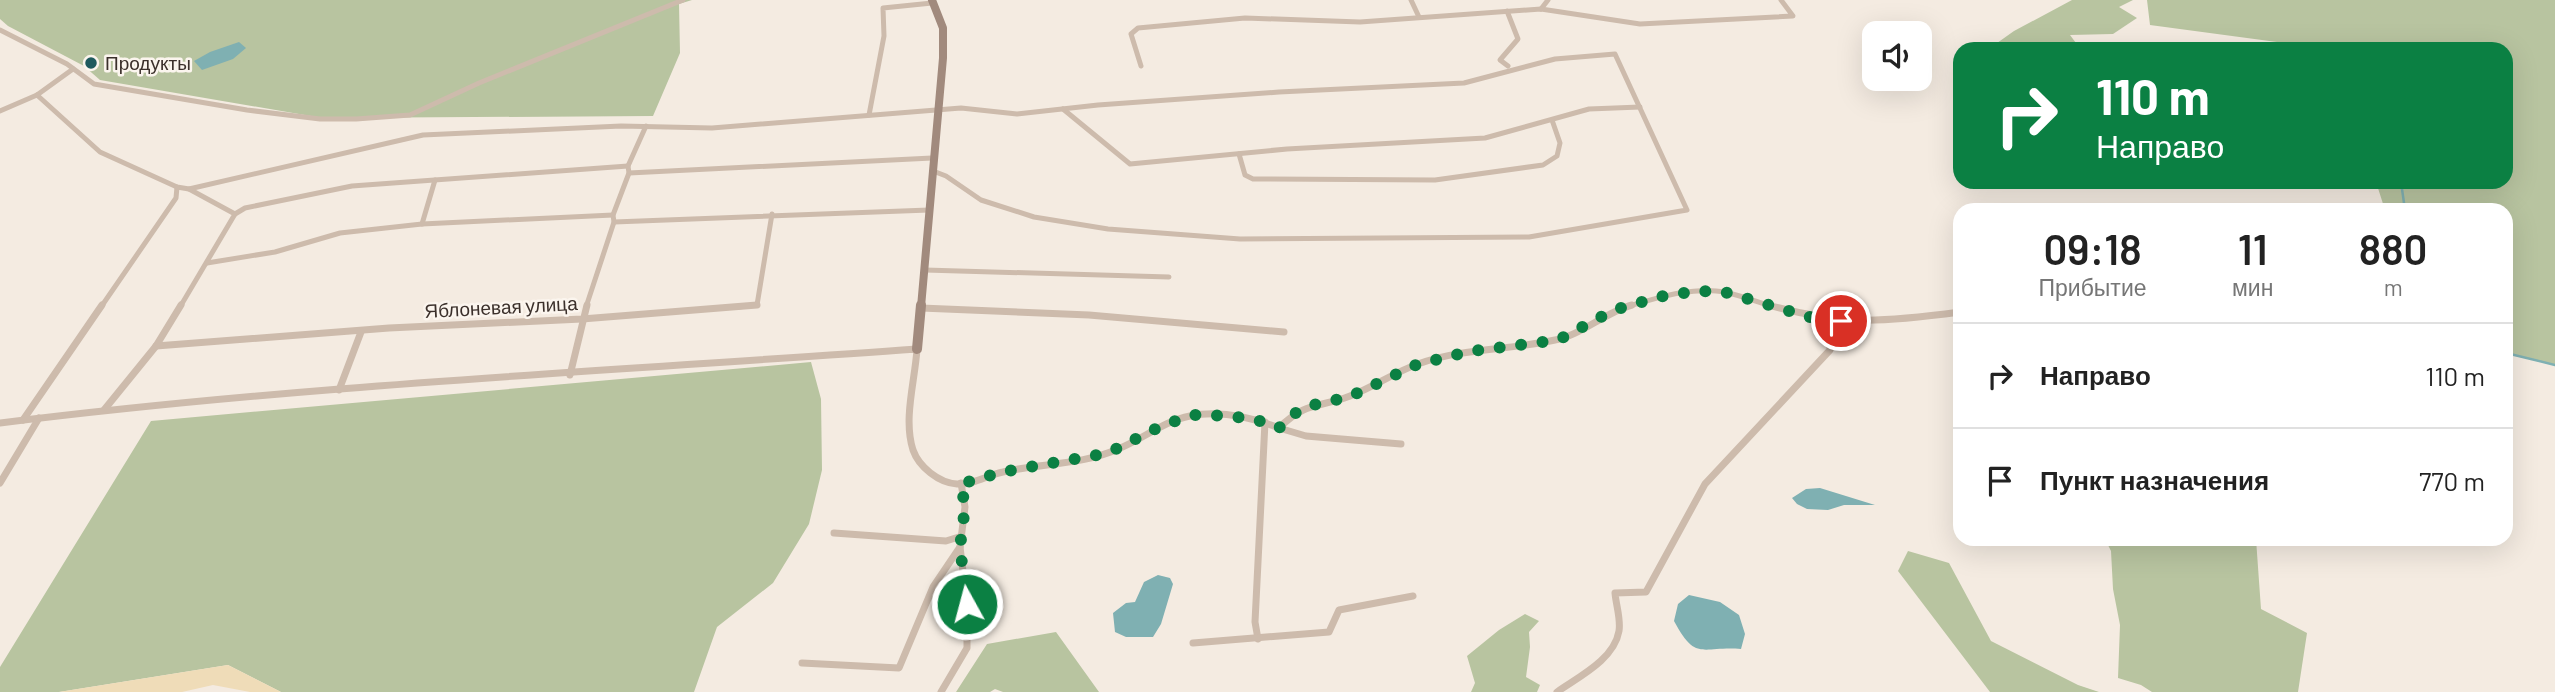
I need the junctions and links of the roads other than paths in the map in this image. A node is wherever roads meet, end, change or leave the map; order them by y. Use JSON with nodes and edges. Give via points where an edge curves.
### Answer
{"nodes":[{"id":1,"x":683,"y":0,"type":"edge"},
{"id":2,"x":1410,"y":0,"type":"edge"},
{"id":3,"x":1548,"y":0,"type":"edge"},
{"id":4,"x":1781,"y":0,"type":"edge"},
{"id":5,"x":932,"y":1,"type":"edge"},
{"id":6,"x":1541,"y":9,"type":"junction"},
{"id":7,"x":1507,"y":11,"type":"junction"},
{"id":8,"x":1419,"y":17,"type":"junction"},
{"id":9,"x":0,"y":30,"type":"edge"},
{"id":10,"x":1141,"y":66,"type":"dead end"},
{"id":11,"x":1508,"y":66,"type":"dead end"},
{"id":12,"x":73,"y":69,"type":"junction"},
{"id":13,"x":37,"y":95,"type":"junction"},
{"id":14,"x":1640,"y":107,"type":"junction"},
{"id":15,"x":938,"y":109,"type":"junction"},
{"id":16,"x":1063,"y":109,"type":"junction"},
{"id":17,"x":0,"y":111,"type":"edge"},
{"id":18,"x":869,"y":115,"type":"junction"},
{"id":19,"x":1552,"y":120,"type":"junction"},
{"id":20,"x":646,"y":127,"type":"junction"},
{"id":21,"x":1239,"y":154,"type":"junction"},
{"id":22,"x":932,"y":158,"type":"junction"},
{"id":23,"x":629,"y":169,"type":"junction"},
{"id":24,"x":933,"y":172,"type":"junction"},
{"id":25,"x":435,"y":180,"type":"junction"},
{"id":26,"x":177,"y":187,"type":"junction"},
{"id":27,"x":189,"y":189,"type":"junction"},
{"id":28,"x":929,"y":210,"type":"junction"},
{"id":29,"x":235,"y":214,"type":"junction"},
{"id":30,"x":772,"y":214,"type":"junction"},
{"id":31,"x":614,"y":218,"type":"junction"},
{"id":32,"x":422,"y":224,"type":"junction"},
{"id":33,"x":207,"y":263,"type":"junction"},
{"id":34,"x":925,"y":270,"type":"junction"},
{"id":35,"x":1169,"y":277,"type":"dead end"},
{"id":36,"x":921,"y":308,"type":"junction"},
{"id":37,"x":1953,"y":313,"type":"edge"},
{"id":38,"x":1810,"y":317,"type":"junction"},
{"id":39,"x":582,"y":319,"type":"junction"},
{"id":40,"x":360,"y":332,"type":"junction"},
{"id":41,"x":1284,"y":332,"type":"dead end"},
{"id":42,"x":156,"y":346,"type":"junction"},
{"id":43,"x":917,"y":349,"type":"junction"},
{"id":44,"x":570,"y":375,"type":"junction"},
{"id":45,"x":339,"y":390,"type":"junction"},
{"id":46,"x":104,"y":410,"type":"junction"},
{"id":47,"x":39,"y":418,"type":"junction"},
{"id":48,"x":23,"y":420,"type":"junction"},
{"id":49,"x":1265,"y":422,"type":"junction"},
{"id":50,"x":0,"y":423,"type":"edge"},
{"id":51,"x":1279,"y":428,"type":"junction"},
{"id":52,"x":1401,"y":444,"type":"dead end"},
{"id":53,"x":0,"y":483,"type":"edge"},
{"id":54,"x":961,"y":484,"type":"junction"},
{"id":55,"x":834,"y":533,"type":"dead end"},
{"id":56,"x":962,"y":536,"type":"junction"},
{"id":57,"x":960,"y":547,"type":"junction"},
{"id":58,"x":1413,"y":597,"type":"dead end"},
{"id":59,"x":1258,"y":639,"type":"junction"},
{"id":60,"x":1193,"y":643,"type":"dead end"},
{"id":61,"x":802,"y":663,"type":"dead end"},
{"id":62,"x":941,"y":692,"type":"edge"},
{"id":63,"x":1557,"y":692,"type":"edge"}],
"edges":[{"from":1,"to":12,"type":"street","via":[[410,115],[320,119],[247,110],[94,84]]},
{"from":2,"to":8,"type":"street"},
{"from":3,"to":6,"type":"street"},
{"from":4,"to":6,"type":"street","via":[[1793,16],[1640,24]]},
{"from":5,"to":15,"type":"street","via":[[941,12],[944,31]]},
{"from":5,"to":18,"type":"street","via":[[883,8],[884,36]]},
{"from":6,"to":7,"type":"street"},
{"from":7,"to":8,"type":"street"},
{"from":7,"to":11,"type":"street","via":[[1518,39],[1500,60]]},
{"from":8,"to":10,"type":"street","via":[[1337,22],[1245,18],[1138,28],[1131,34]]},
{"from":9,"to":12,"type":"street"},
{"from":12,"to":13,"type":"street"},
{"from":13,"to":17,"type":"street"},
{"from":13,"to":26,"type":"street","via":[[100,152]]},
{"from":14,"to":16,"type":"street","via":[[1615,54],[1555,59],[1464,83]]},
{"from":14,"to":19,"type":"street","via":[[1589,109]]},
{"from":14,"to":24,"type":"street","via":[[1687,210],[1561,234],[1501,239],[1279,239],[1108,229],[1002,208]]},
{"from":15,"to":16,"type":"street","via":[[1017,114]]},
{"from":15,"to":18,"type":"street"},
{"from":15,"to":22,"type":"street"},
{"from":16,"to":21,"type":"street","via":[[1130,164]]},
{"from":18,"to":20,"type":"street","via":[[712,128]]},
{"from":19,"to":21,"type":"street","via":[[1485,138]]},
{"from":19,"to":21,"type":"street","via":[[1560,143],[1557,156],[1543,165],[1435,180],[1253,179],[1245,175]]},
{"from":20,"to":23,"type":"street"},
{"from":20,"to":27,"type":"street","via":[[423,135]]},
{"from":22,"to":23,"type":"street"},
{"from":22,"to":24,"type":"street"},
{"from":23,"to":25,"type":"street"},
{"from":23,"to":31,"type":"street"},
{"from":24,"to":28,"type":"street"},
{"from":25,"to":29,"type":"street","via":[[352,186],[245,208]]},
{"from":25,"to":32,"type":"street"},
{"from":26,"to":27,"type":"street"},
{"from":26,"to":48,"type":"street","via":[[176,198]]},
{"from":27,"to":29,"type":"street"},
{"from":28,"to":30,"type":"street"},
{"from":28,"to":34,"type":"street"},
{"from":29,"to":33,"type":"street"},
{"from":30,"to":31,"type":"street"},
{"from":30,"to":39,"type":"street","name":"Яблоневая улица","via":[[757,305]]},
{"from":31,"to":32,"type":"street"},
{"from":31,"to":39,"type":"street"},
{"from":32,"to":33,"type":"street","via":[[340,233],[275,252]]},
{"from":33,"to":42,"type":"street"},
{"from":34,"to":35,"type":"street"},
{"from":34,"to":36,"type":"street"},
{"from":36,"to":41,"type":"street","via":[[1122,317]]},
{"from":36,"to":43,"type":"street"},
{"from":37,"to":38,"type":"street","via":[[1865,322]]},
{"from":38,"to":51,"type":"street","via":[[1724,292],[1663,296],[1614,310],[1558,340],[1472,351],[1418,364],[1349,397],[1308,406]]},
{"from":38,"to":63,"type":"street","via":[[1830,340],[1830,350],[1705,484],[1646,592],[1615,593],[1619,631],[1615,642]]},
{"from":39,"to":40,"type":"street","name":"Яблоневая улица"},
{"from":39,"to":44,"type":"street"},
{"from":40,"to":42,"type":"street","name":"Яблоневая улица"},
{"from":40,"to":45,"type":"street"},
{"from":42,"to":46,"type":"street"},
{"from":43,"to":44,"type":"street"},
{"from":43,"to":54,"type":"street","via":[[910,436],[914,452],[927,469],[951,484]]},
{"from":44,"to":45,"type":"street"},
{"from":45,"to":46,"type":"street"},
{"from":46,"to":47,"type":"street"},
{"from":47,"to":48,"type":"street"},
{"from":47,"to":53,"type":"street"},
{"from":48,"to":50,"type":"street"},
{"from":49,"to":51,"type":"street"},
{"from":49,"to":54,"type":"street","via":[[1186,416],[1108,453]]},
{"from":49,"to":59,"type":"street"},
{"from":51,"to":52,"type":"street","via":[[1303,438]]},
{"from":54,"to":56,"type":"street","via":[[965,507]]},
{"from":55,"to":56,"type":"street","via":[[946,541]]},
{"from":56,"to":57,"type":"street"},
{"from":57,"to":61,"type":"street","via":[[933,587],[899,668]]},
{"from":57,"to":62,"type":"street","via":[[967,648]]},
{"from":58,"to":59,"type":"street","via":[[1339,610],[1329,632]]},
{"from":59,"to":60,"type":"street"}]}
